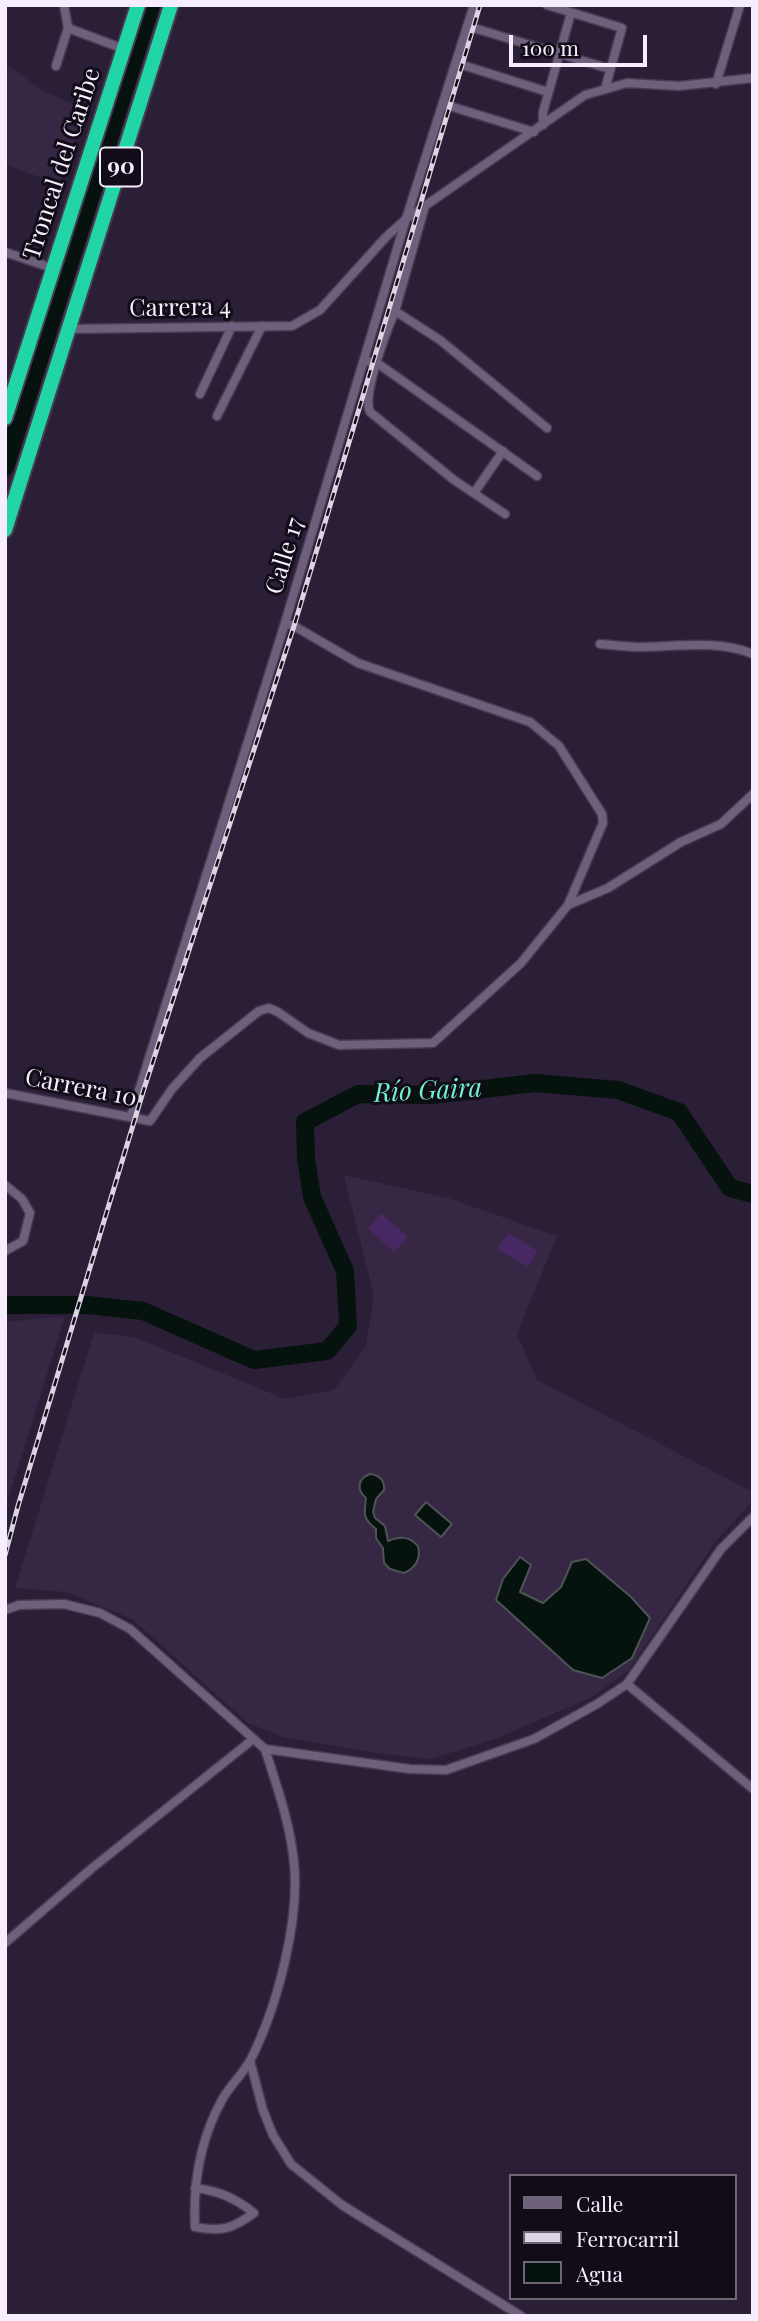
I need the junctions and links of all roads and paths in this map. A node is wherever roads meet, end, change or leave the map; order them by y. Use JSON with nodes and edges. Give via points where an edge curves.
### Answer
{"nodes":[{"id":1,"x":64,"y":5,"type":"edge"},
{"id":2,"x":138,"y":5,"type":"edge"},
{"id":3,"x":171,"y":5,"type":"edge"},
{"id":4,"x":474,"y":5,"type":"edge"},
{"id":5,"x":547,"y":5,"type":"edge"},
{"id":6,"x":740,"y":5,"type":"edge"},
{"id":7,"x":571,"y":13,"type":"junction"},
{"id":8,"x":467,"y":26,"type":"junction"},
{"id":9,"x":68,"y":28,"type":"junction"},
{"id":10,"x":124,"y":49,"type":"junction"},
{"id":11,"x":559,"y":53,"type":"junction"},
{"id":12,"x":456,"y":63,"type":"junction"},
{"id":13,"x":56,"y":66,"type":"dead end"},
{"id":14,"x":610,"y":69,"type":"junction"},
{"id":15,"x":753,"y":78,"type":"edge"},
{"id":16,"x":716,"y":83,"type":"junction"},
{"id":17,"x":605,"y":89,"type":"junction"},
{"id":18,"x":548,"y":92,"type":"junction"},
{"id":19,"x":443,"y":104,"type":"junction"},
{"id":20,"x":543,"y":125,"type":"junction"},
{"id":21,"x":534,"y":132,"type":"junction"},
{"id":22,"x":425,"y":206,"type":"junction"},
{"id":23,"x":406,"y":219,"type":"junction"},
{"id":24,"x":5,"y":252,"type":"edge"},
{"id":25,"x":52,"y":268,"type":"junction"},
{"id":26,"x":395,"y":311,"type":"junction"},
{"id":27,"x":232,"y":326,"type":"junction"},
{"id":28,"x":262,"y":326,"type":"junction"},
{"id":29,"x":69,"y":329,"type":"junction"},
{"id":30,"x":364,"y":360,"type":"junction"},
{"id":31,"x":377,"y":363,"type":"junction"},
{"id":32,"x":200,"y":394,"type":"dead end"},
{"id":33,"x":217,"y":415,"type":"dead end"},
{"id":34,"x":5,"y":418,"type":"edge"},
{"id":35,"x":547,"y":428,"type":"dead end"},
{"id":36,"x":503,"y":451,"type":"junction"},
{"id":37,"x":537,"y":476,"type":"dead end"},
{"id":38,"x":474,"y":493,"type":"junction"},
{"id":39,"x":505,"y":514,"type":"dead end"},
{"id":40,"x":5,"y":530,"type":"edge"},
{"id":41,"x":285,"y":623,"type":"junction"},
{"id":42,"x":600,"y":644,"type":"dead end"},
{"id":43,"x":753,"y":654,"type":"edge"},
{"id":44,"x":753,"y":794,"type":"edge"},
{"id":45,"x":568,"y":905,"type":"junction"},
{"id":46,"x":5,"y":1093,"type":"edge"},
{"id":47,"x":131,"y":1116,"type":"junction"},
{"id":48,"x":5,"y":1185,"type":"edge"},
{"id":49,"x":5,"y":1251,"type":"edge"},
{"id":50,"x":753,"y":1517,"type":"edge"},
{"id":51,"x":5,"y":1611,"type":"edge"},
{"id":52,"x":627,"y":1684,"type":"junction"},
{"id":53,"x":252,"y":1740,"type":"junction"},
{"id":54,"x":265,"y":1749,"type":"junction"},
{"id":55,"x":753,"y":1789,"type":"edge"},
{"id":56,"x":5,"y":1942,"type":"edge"},
{"id":57,"x":250,"y":2061,"type":"junction"},
{"id":58,"x":195,"y":2188,"type":"junction"},
{"id":59,"x":521,"y":2316,"type":"edge"}],
"edges":[{"from":1,"to":9,"type":"street"},
{"from":2,"to":10,"type":"highway","name":"Troncal del Caribe","number":"90"},
{"from":3,"to":29,"type":"highway","number":"90"},
{"from":4,"to":8,"type":"street","name":"Calle 17"},
{"from":5,"to":7,"type":"street"},
{"from":6,"to":16,"type":"street"},
{"from":7,"to":11,"type":"street"},
{"from":7,"to":14,"type":"street","via":[[622,28]]},
{"from":8,"to":11,"type":"street"},
{"from":8,"to":12,"type":"street","name":"Calle 17"},
{"from":9,"to":10,"type":"street"},
{"from":9,"to":13,"type":"street"},
{"from":10,"to":25,"type":"highway","name":"Troncal del Caribe","number":"90"},
{"from":11,"to":14,"type":"street"},
{"from":11,"to":18,"type":"street"},
{"from":12,"to":18,"type":"street"},
{"from":12,"to":19,"type":"street","name":"Calle 17"},
{"from":14,"to":17,"type":"street"},
{"from":15,"to":16,"type":"street"},
{"from":16,"to":17,"type":"street","via":[[627,83]]},
{"from":17,"to":20,"type":"street","via":[[585,95]]},
{"from":18,"to":20,"type":"street"},
{"from":19,"to":21,"type":"street"},
{"from":19,"to":23,"type":"street","name":"Calle 17"},
{"from":20,"to":21,"type":"street"},
{"from":21,"to":22,"type":"street"},
{"from":22,"to":23,"type":"street"},
{"from":22,"to":26,"type":"street"},
{"from":23,"to":28,"type":"street","name":"Carrera 4","via":[[320,310],[292,326]]},
{"from":23,"to":30,"type":"street","name":"Calle 17"},
{"from":24,"to":25,"type":"street"},
{"from":25,"to":34,"type":"highway","name":"Troncal del Caribe","number":"90"},
{"from":26,"to":31,"type":"street"},
{"from":26,"to":35,"type":"street","via":[[440,340]]},
{"from":27,"to":28,"type":"street","name":"Carrera 4"},
{"from":27,"to":29,"type":"street","name":"Carrera 4"},
{"from":27,"to":32,"type":"street"},
{"from":28,"to":33,"type":"street"},
{"from":29,"to":40,"type":"highway","number":"90"},
{"from":30,"to":31,"type":"street"},
{"from":30,"to":41,"type":"street","name":"Calle 17"},
{"from":31,"to":36,"type":"street"},
{"from":31,"to":38,"type":"street","via":[[370,411]]},
{"from":36,"to":37,"type":"street"},
{"from":36,"to":38,"type":"street"},
{"from":38,"to":39,"type":"street"},
{"from":41,"to":45,"type":"street","via":[[358,663],[530,722],[559,746],[602,814],[603,823]]},
{"from":41,"to":47,"type":"street","name":"Calle 17"},
{"from":42,"to":43,"type":"street","via":[[712,646]]},
{"from":44,"to":45,"type":"street","via":[[721,824],[681,842],[608,888]]},
{"from":45,"to":47,"type":"street","name":"Carrera 10","via":[[521,963],[433,1044],[339,1045],[308,1033],[269,1008],[200,1058],[150,1121]]},
{"from":46,"to":47,"type":"street","name":"Carrera 10"},
{"from":48,"to":49,"type":"street","via":[[30,1213],[23,1241]]},
{"from":50,"to":52,"type":"street","via":[[721,1549]]},
{"from":51,"to":53,"type":"street","via":[[19,1605],[64,1604],[100,1613],[130,1629]]},
{"from":52,"to":54,"type":"street","via":[[534,1739],[446,1769],[410,1769]]},
{"from":52,"to":55,"type":"street"},
{"from":53,"to":54,"type":"street"},
{"from":53,"to":56,"type":"street"},
{"from":54,"to":57,"type":"street","via":[[283,1800],[294,1863],[294,1916],[270,2012]]},
{"from":57,"to":58,"type":"street","via":[[223,2099],[204,2142]]},
{"from":57,"to":59,"type":"street","via":[[263,2110],[291,2164],[342,2205]]},
{"from":58,"to":58,"type":"street","via":[[195,2227],[216,2231],[237,2226],[254,2213],[217,2190]]}]}
